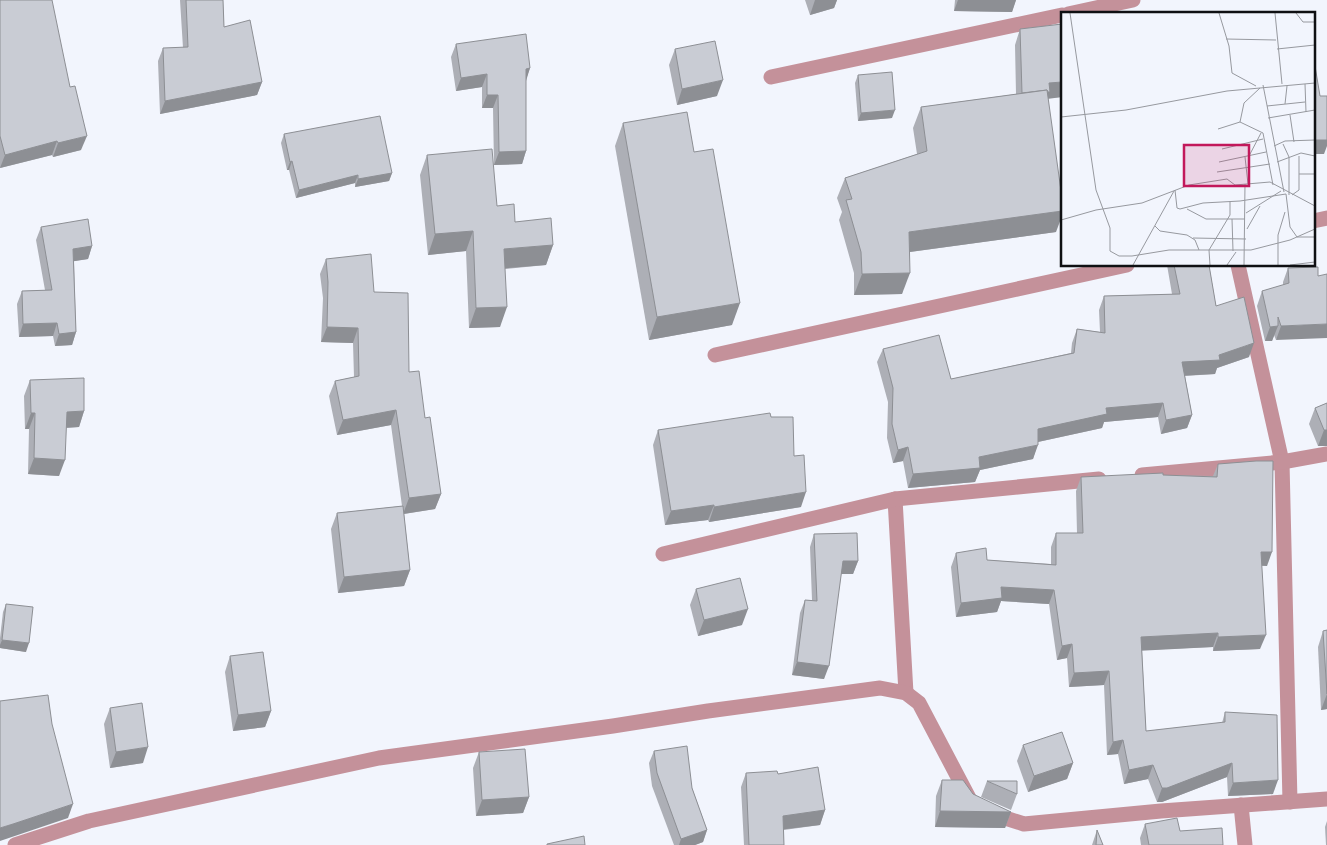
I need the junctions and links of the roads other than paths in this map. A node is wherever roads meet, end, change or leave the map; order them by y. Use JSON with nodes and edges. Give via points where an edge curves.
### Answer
{"nodes":[{"id":1,"x":1133,"y":0,"type":"edge"},
{"id":2,"x":1077,"y":12,"type":"edge"},
{"id":3,"x":1061,"y":15,"type":"edge"},
{"id":4,"x":770,"y":77,"type":"dead end"},
{"id":5,"x":1327,"y":218,"type":"edge"},
{"id":6,"x":1314,"y":221,"type":"edge"},
{"id":7,"x":1122,"y":266,"type":"edge"},
{"id":8,"x":1238,"y":266,"type":"edge"},
{"id":9,"x":714,"y":355,"type":"dead end"},
{"id":10,"x":1327,"y":454,"type":"edge"},
{"id":11,"x":1282,"y":462,"type":"junction"},
{"id":12,"x":895,"y":499,"type":"junction"},
{"id":13,"x":663,"y":554,"type":"dead end"},
{"id":14,"x":906,"y":693,"type":"junction"},
{"id":15,"x":1327,"y":799,"type":"edge"},
{"id":16,"x":1290,"y":802,"type":"junction"},
{"id":17,"x":1241,"y":805,"type":"junction"},
{"id":18,"x":14,"y":845,"type":"edge"},
{"id":19,"x":1245,"y":845,"type":"edge"}],
"edges":[{"from":1,"to":2,"type":"street"},
{"from":3,"to":4,"type":"street"},
{"from":5,"to":6,"type":"street"},
{"from":7,"to":9,"type":"street"},
{"from":8,"to":11,"type":"street"},
{"from":10,"to":11,"type":"street"},
{"from":11,"to":12,"type":"street"},
{"from":11,"to":16,"type":"street"},
{"from":12,"to":13,"type":"street"},
{"from":12,"to":14,"type":"street"},
{"from":14,"to":17,"type":"street","via":[[919,703],[971,802],[998,816],[1024,824]]},
{"from":14,"to":18,"type":"street","via":[[880,688],[379,758],[89,821]]},
{"from":15,"to":16,"type":"street"},
{"from":16,"to":17,"type":"street"},
{"from":17,"to":19,"type":"street"}]}
